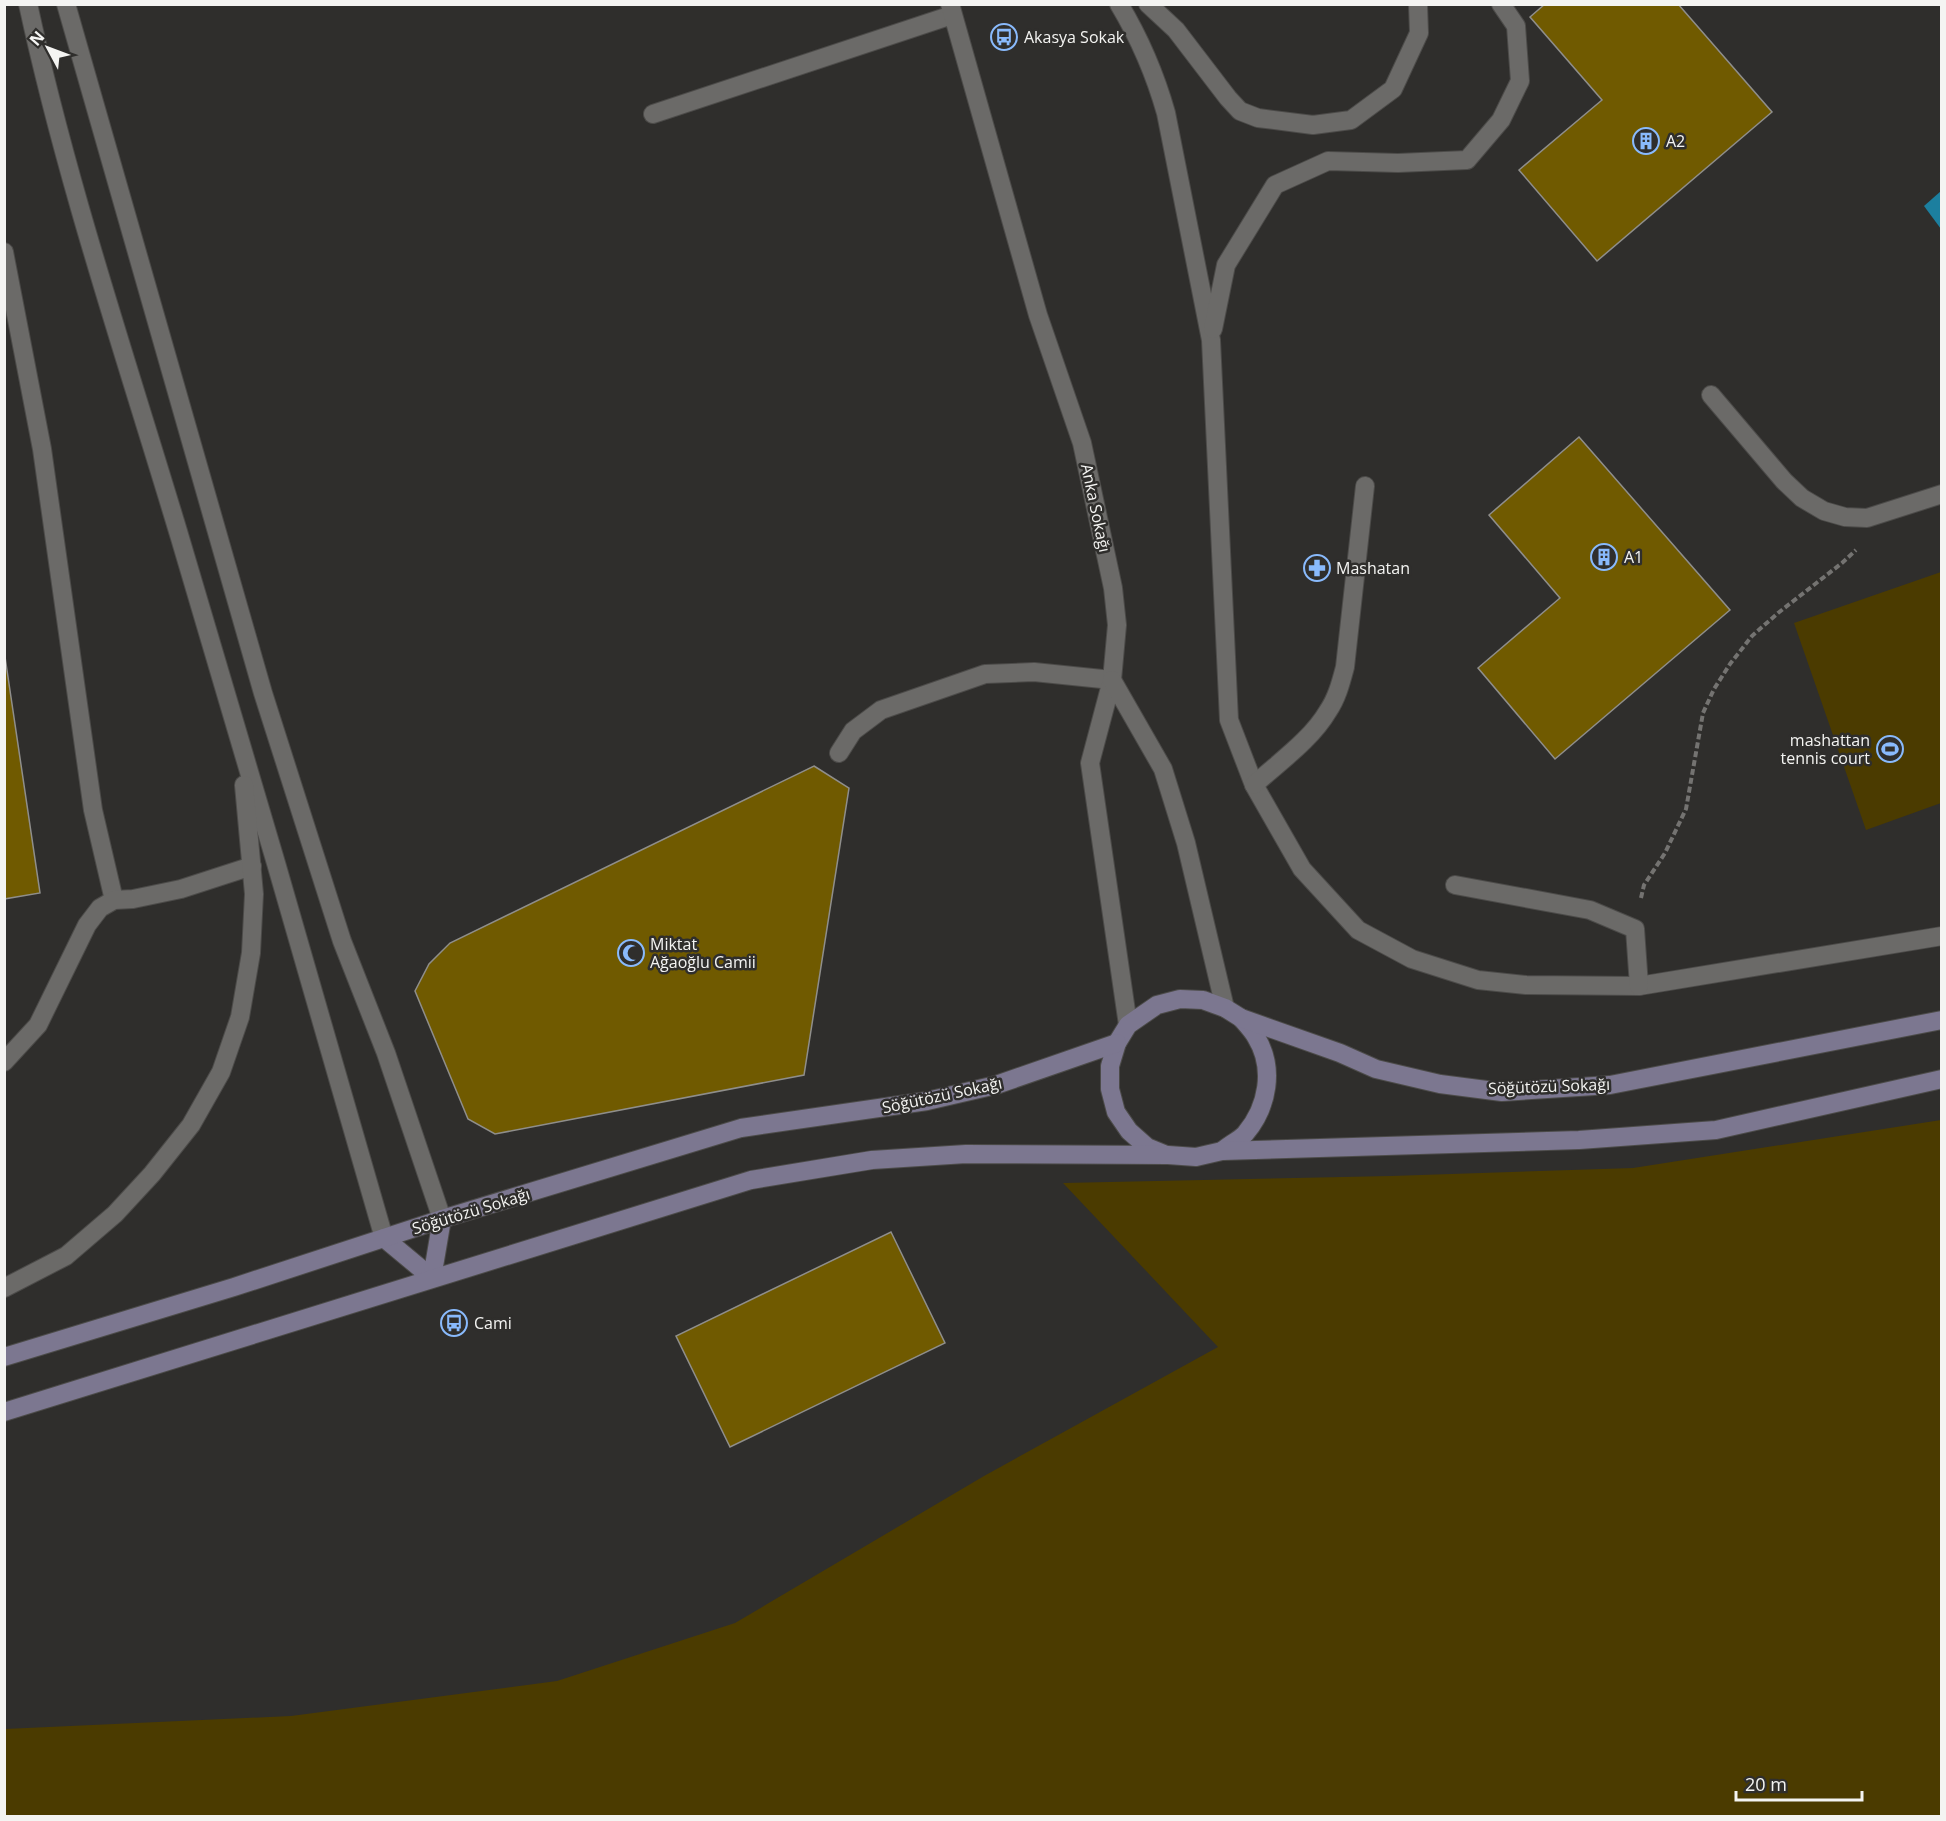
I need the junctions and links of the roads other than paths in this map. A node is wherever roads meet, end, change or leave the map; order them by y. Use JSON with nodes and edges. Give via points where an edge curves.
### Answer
{"nodes":[{"id":1,"x":28,"y":4,"type":"edge"},
{"id":2,"x":66,"y":4,"type":"edge"},
{"id":3,"x":1119,"y":4,"type":"edge"},
{"id":4,"x":1148,"y":4,"type":"edge"},
{"id":5,"x":1418,"y":4,"type":"edge"},
{"id":6,"x":1502,"y":4,"type":"edge"},
{"id":7,"x":951,"y":10,"type":"edge"},
{"id":8,"x":653,"y":114,"type":"dead end"},
{"id":9,"x":4,"y":252,"type":"edge"},
{"id":10,"x":1211,"y":340,"type":"junction"},
{"id":11,"x":1711,"y":395,"type":"dead end"},
{"id":12,"x":1365,"y":486,"type":"dead end"},
{"id":13,"x":1941,"y":494,"type":"edge"},
{"id":14,"x":1112,"y":680,"type":"junction"},
{"id":15,"x":238,"y":732,"type":"junction"},
{"id":16,"x":839,"y":753,"type":"dead end"},
{"id":17,"x":1254,"y":785,"type":"junction"},
{"id":18,"x":252,"y":866,"type":"junction"},
{"id":19,"x":1455,"y":885,"type":"dead end"},
{"id":20,"x":114,"y":900,"type":"junction"},
{"id":21,"x":1941,"y":936,"type":"edge"},
{"id":22,"x":1639,"y":986,"type":"junction"},
{"id":23,"x":1225,"y":1008,"type":"junction"},
{"id":24,"x":1241,"y":1018,"type":"junction"},
{"id":25,"x":1941,"y":1020,"type":"edge"},
{"id":26,"x":1128,"y":1025,"type":"junction"},
{"id":27,"x":1117,"y":1043,"type":"junction"},
{"id":28,"x":4,"y":1062,"type":"edge"},
{"id":29,"x":1941,"y":1079,"type":"edge"},
{"id":30,"x":1222,"y":1150,"type":"junction"},
{"id":31,"x":1168,"y":1155,"type":"junction"},
{"id":32,"x":442,"y":1219,"type":"junction"},
{"id":33,"x":384,"y":1238,"type":"junction"},
{"id":34,"x":432,"y":1278,"type":"junction"},
{"id":35,"x":4,"y":1288,"type":"edge"},
{"id":36,"x":4,"y":1357,"type":"edge"},
{"id":37,"x":4,"y":1412,"type":"edge"}],
"edges":[{"from":1,"to":15,"type":"street","via":[[76,192]]},
{"from":2,"to":32,"type":"street","via":[[263,693],[342,941],[386,1053]]},
{"from":3,"to":10,"type":"street","via":[[1147,57],[1166,113]]},
{"from":4,"to":5,"type":"street","via":[[1176,30],[1240,111],[1258,118],[1313,125],[1351,120],[1393,89],[1419,33]]},
{"from":6,"to":10,"type":"street","via":[[1516,26],[1520,81],[1502,120],[1467,160],[1398,164],[1328,161],[1275,185],[1226,266]]},
{"from":7,"to":8,"type":"street"},
{"from":7,"to":14,"type":"street","name":"Anka Sokağı","via":[[1038,315],[1082,443],[1113,588],[1117,625]]},
{"from":9,"to":20,"type":"street","via":[[42,449],[93,810]]},
{"from":10,"to":17,"type":"street","via":[[1229,720]]},
{"from":11,"to":13,"type":"street","via":[[1784,481],[1824,511],[1867,518]]},
{"from":12,"to":17,"type":"street","via":[[1345,667],[1338,690],[1314,730]]},
{"from":14,"to":16,"type":"street","via":[[1034,672],[985,674],[881,710],[854,731]]},
{"from":14,"to":23,"type":"street","via":[[1163,769],[1186,843]]},
{"from":14,"to":26,"type":"street","name":"Anka Sokağı","via":[[1090,763]]},
{"from":15,"to":18,"type":"street"},
{"from":15,"to":33,"type":"street"},
{"from":17,"to":22,"type":"street","via":[[1302,868],[1358,930],[1412,959],[1478,980],[1526,985]]},
{"from":18,"to":20,"type":"street","via":[[181,889]]},
{"from":18,"to":35,"type":"street","via":[[251,953],[240,1017],[221,1072],[191,1125],[115,1214],[66,1256]]},
{"from":19,"to":22,"type":"street","via":[[1590,910],[1635,929]]},
{"from":20,"to":28,"type":"street","via":[[100,908],[87,925],[38,1025]]},
{"from":21,"to":22,"type":"street"},
{"from":23,"to":24,"type":"street","name":"Söğütözü Sokağı"},
{"from":23,"to":26,"type":"street","name":"Söğütözü Sokağı","via":[[1203,1000],[1180,999],[1157,1005]]},
{"from":24,"to":25,"type":"street","name":"Söğütözü Sokağı","via":[[1376,1069],[1440,1084],[1502,1092],[1610,1085]]},
{"from":24,"to":30,"type":"street","via":[[1257,1038],[1267,1063],[1267,1089],[1259,1114],[1244,1135]]},
{"from":26,"to":27,"type":"street","name":"Söğütözü Sokağı"},
{"from":27,"to":31,"type":"street","via":[[1110,1066],[1116,1112],[1147,1147]]},
{"from":27,"to":32,"type":"street","name":"Söğütözü Sokağı","via":[[996,1085],[927,1101],[741,1128]]},
{"from":29,"to":30,"type":"street","via":[[1716,1130],[1580,1140]]},
{"from":30,"to":31,"type":"street","via":[[1196,1157]]},
{"from":31,"to":34,"type":"street","via":[[966,1154],[883,1159],[751,1180]]},
{"from":32,"to":33,"type":"street","name":"Söğütözü Sokağı"},
{"from":32,"to":34,"type":"street"},
{"from":33,"to":34,"type":"street"},
{"from":33,"to":36,"type":"street","name":"Söğütözü Sokağı"},
{"from":34,"to":37,"type":"street"}]}
